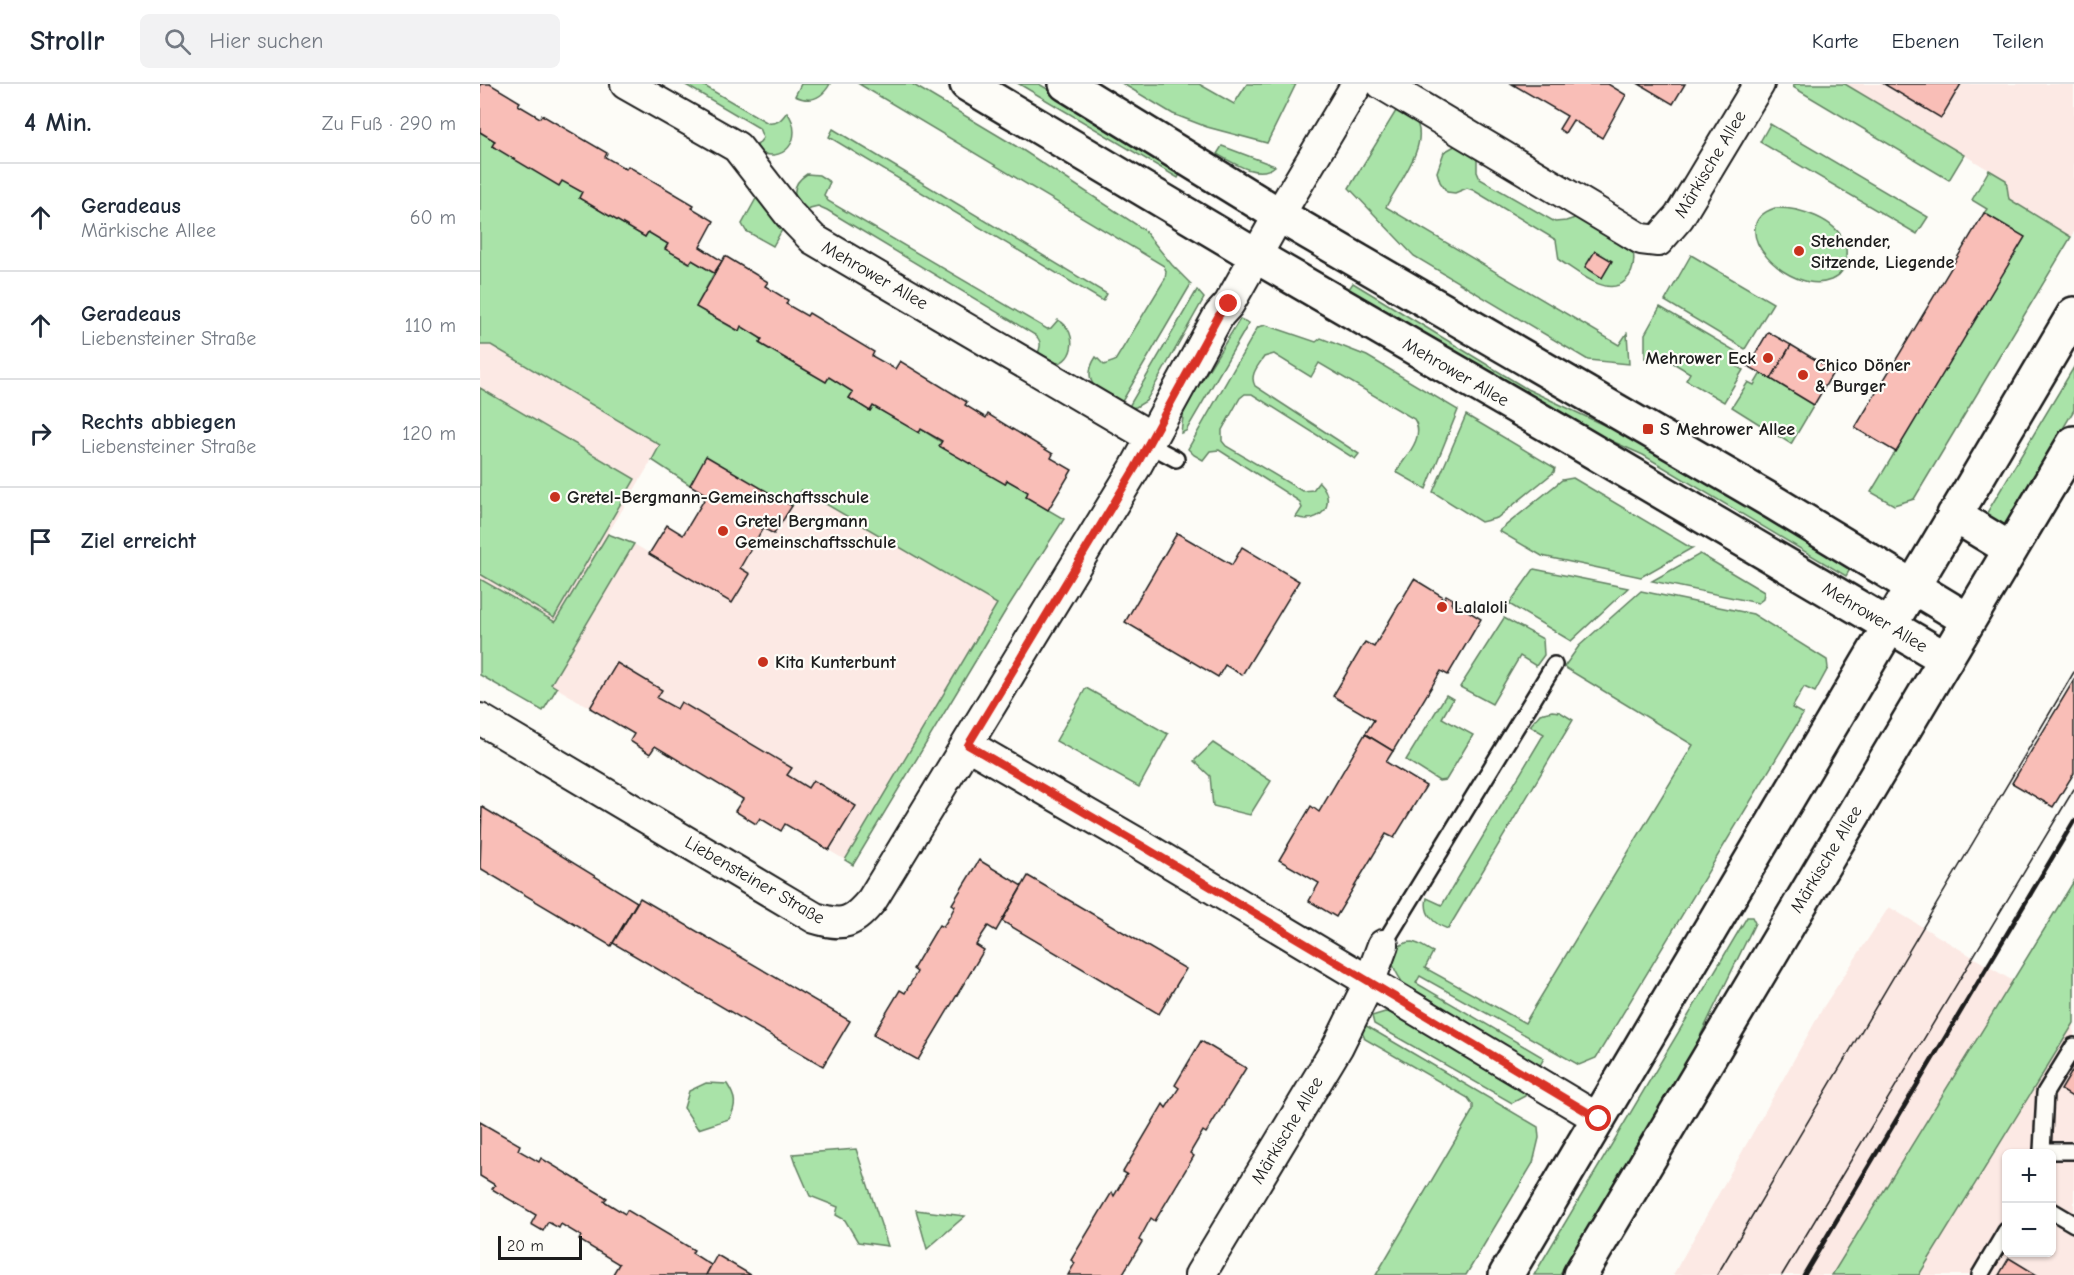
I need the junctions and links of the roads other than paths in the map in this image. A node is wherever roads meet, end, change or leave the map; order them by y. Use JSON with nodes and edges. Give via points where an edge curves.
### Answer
{"nodes":[{"id":1,"x":626,"y":84,"type":"edge"},
{"id":2,"x":967,"y":84,"type":"edge"},
{"id":3,"x":1066,"y":84,"type":"edge"},
{"id":4,"x":1358,"y":84,"type":"edge"},
{"id":5,"x":1382,"y":84,"type":"edge"},
{"id":6,"x":1759,"y":84,"type":"edge"},
{"id":7,"x":1279,"y":215,"type":"junction"},
{"id":8,"x":1256,"y":256,"type":"junction"},
{"id":9,"x":2074,"y":314,"type":"edge"},
{"id":10,"x":1149,"y":441,"type":"junction"},
{"id":11,"x":2074,"y":443,"type":"edge"},
{"id":12,"x":1176,"y":459,"type":"dead end"},
{"id":13,"x":1954,"y":515,"type":"junction"},
{"id":14,"x":2010,"y":549,"type":"junction"},
{"id":15,"x":1912,"y":586,"type":"junction"},
{"id":16,"x":1968,"y":620,"type":"junction"},
{"id":17,"x":1891,"y":627,"type":"junction"},
{"id":18,"x":1946,"y":659,"type":"junction"},
{"id":19,"x":1554,"y":665,"type":"dead end"},
{"id":20,"x":480,"y":718,"type":"edge"},
{"id":21,"x":968,"y":745,"type":"junction"},
{"id":22,"x":1383,"y":945,"type":"joint"},
{"id":23,"x":1369,"y":983,"type":"junction"},
{"id":24,"x":2074,"y":1046,"type":"edge"},
{"id":25,"x":1599,"y":1119,"type":"junction"},
{"id":26,"x":2042,"y":1149,"type":"edge"},
{"id":27,"x":2074,"y":1151,"type":"edge"},
{"id":28,"x":2056,"y":1152,"type":"edge"},
{"id":29,"x":2056,"y":1213,"type":"edge"},
{"id":30,"x":2074,"y":1224,"type":"edge"},
{"id":31,"x":2002,"y":1239,"type":"edge"},
{"id":32,"x":1200,"y":1275,"type":"edge"},
{"id":33,"x":1506,"y":1275,"type":"edge"},
{"id":34,"x":1580,"y":1275,"type":"edge"},
{"id":35,"x":1980,"y":1275,"type":"edge"}],
"edges":[{"from":1,"to":10,"type":"street","name":"Mehrower Allee","via":[[737,147],[813,239]]},
{"from":2,"to":8,"type":"main road","name":"Mehrower Allee"},
{"from":3,"to":7,"type":"main road"},
{"from":4,"to":7,"type":"street"},
{"from":5,"to":6,"type":"street","name":"Märkische Allee","via":[[1618,225],[1641,238],[1658,241],[1679,217]]},
{"from":7,"to":8,"type":"street","name":"Liebensteiner Straße"},
{"from":7,"to":15,"type":"main road"},
{"from":8,"to":10,"type":"street","name":"Liebensteiner Straße"},
{"from":8,"to":17,"type":"main road","name":"Mehrower Allee"},
{"from":9,"to":13,"type":"main road"},
{"from":10,"to":12,"type":"lane"},
{"from":10,"to":21,"type":"street","name":"Liebensteiner Straße"},
{"from":11,"to":14,"type":"main road","name":"Märkische Allee"},
{"from":13,"to":14,"type":"main road"},
{"from":13,"to":15,"type":"main road"},
{"from":14,"to":16,"type":"main road","name":"Märkische Allee"},
{"from":15,"to":16,"type":"main road"},
{"from":15,"to":17,"type":"main road"},
{"from":16,"to":18,"type":"main road","name":"Märkische Allee"},
{"from":17,"to":18,"type":"main road","name":"Mehrower Allee"},
{"from":17,"to":25,"type":"main road"},
{"from":18,"to":34,"type":"main road","name":"Märkische Allee"},
{"from":19,"to":22,"type":"lane","name":"Märkische Allee"},
{"from":20,"to":21,"type":"street","name":"Liebensteiner Straße","via":[[809,915],[832,924],[850,921],[872,900]]},
{"from":21,"to":23,"type":"street"},
{"from":22,"to":23,"type":"street","name":"Märkische Allee"},
{"from":23,"to":25,"type":"street"},
{"from":23,"to":32,"type":"street","name":"Märkische Allee","via":[[1338,1046]]},
{"from":24,"to":26,"type":"lane","via":[[2045,1093]]},
{"from":25,"to":33,"type":"main road"},
{"from":27,"to":28,"type":"lane"},
{"from":29,"to":30,"type":"lane"},
{"from":31,"to":35,"type":"lane"}]}
